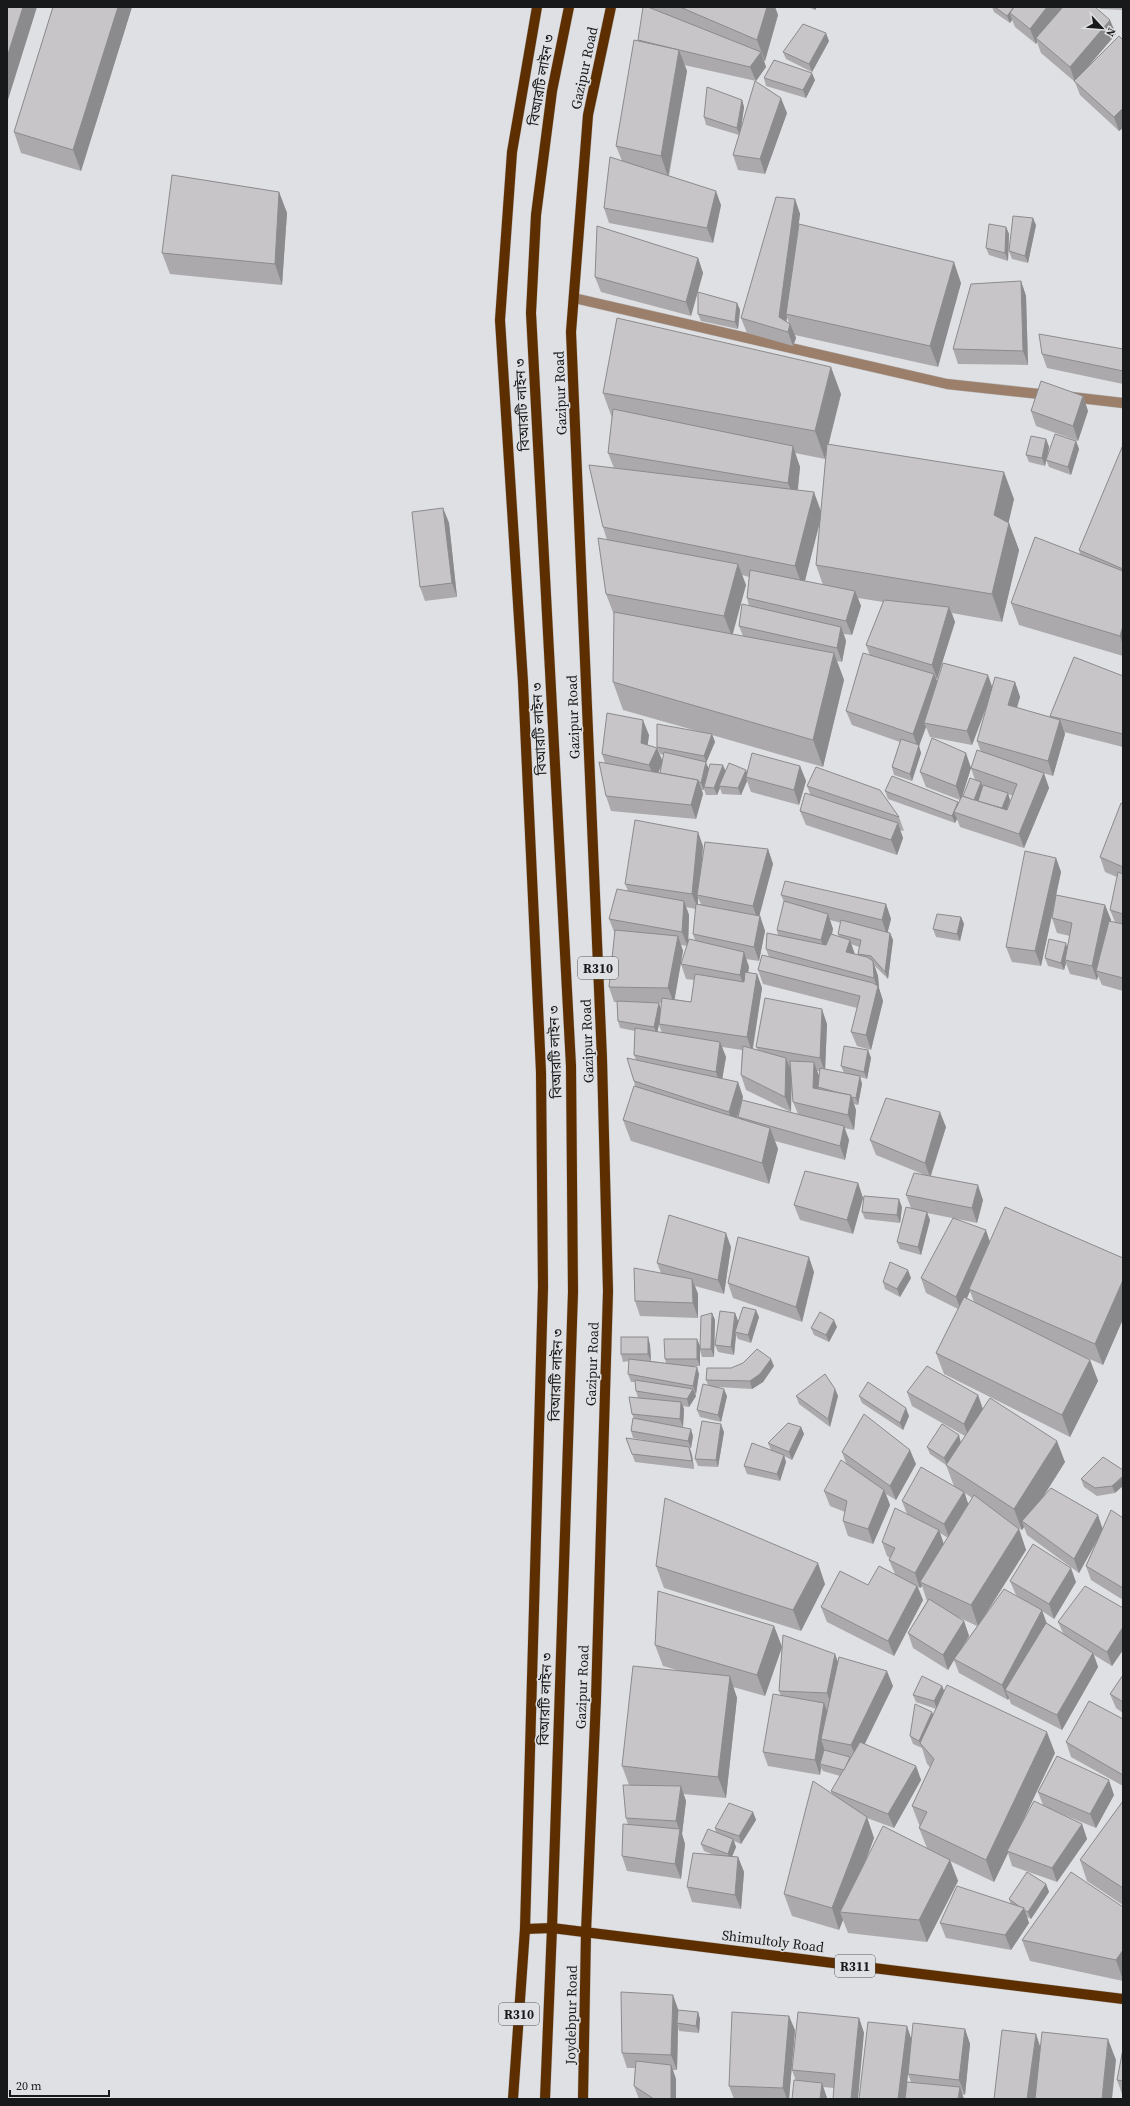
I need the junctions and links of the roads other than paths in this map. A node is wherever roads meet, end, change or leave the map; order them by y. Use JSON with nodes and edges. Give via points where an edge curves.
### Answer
{"nodes":[{"id":1,"x":537,"y":7,"type":"edge"},
{"id":2,"x":569,"y":7,"type":"edge"},
{"id":3,"x":611,"y":7,"type":"edge"},
{"id":4,"x":574,"y":298,"type":"junction"},
{"id":5,"x":1123,"y":403,"type":"edge"},
{"id":6,"x":552,"y":1928,"type":"junction"},
{"id":7,"x":525,"y":1929,"type":"junction"},
{"id":8,"x":586,"y":1932,"type":"junction"},
{"id":9,"x":1123,"y":1999,"type":"edge"},
{"id":10,"x":513,"y":2099,"type":"edge"},
{"id":11,"x":544,"y":2099,"type":"edge"},
{"id":12,"x":583,"y":2099,"type":"edge"}],
"edges":[{"from":1,"to":7,"type":"main road","number":"R310","via":[[512,152],[500,320],[523,682],[541,1072],[543,1287]]},
{"from":2,"to":6,"type":"main road","name":"বিআরটি লাইন ৩","via":[[552,91],[536,216],[531,313],[571,1066],[573,1292]]},
{"from":3,"to":4,"type":"main road","name":"Gazipur Road","number":"R310","via":[[588,115]]},
{"from":4,"to":5,"type":"street","via":[[947,384]]},
{"from":4,"to":8,"type":"main road","name":"Gazipur Road","number":"R310","via":[[571,332],[601,1043],[608,1291],[596,1699]]},
{"from":6,"to":7,"type":"main road","name":"Shimultoly Road"},
{"from":6,"to":8,"type":"main road","name":"Shimultoly Road"},
{"from":6,"to":11,"type":"main road","name":"বিআরটি লাইন ৩"},
{"from":7,"to":10,"type":"main road","number":"R310"},
{"from":8,"to":9,"type":"main road","name":"Shimultoly Road","number":"R311"},
{"from":8,"to":12,"type":"main road","name":"Joydebpur Road","number":"R310"}]}
